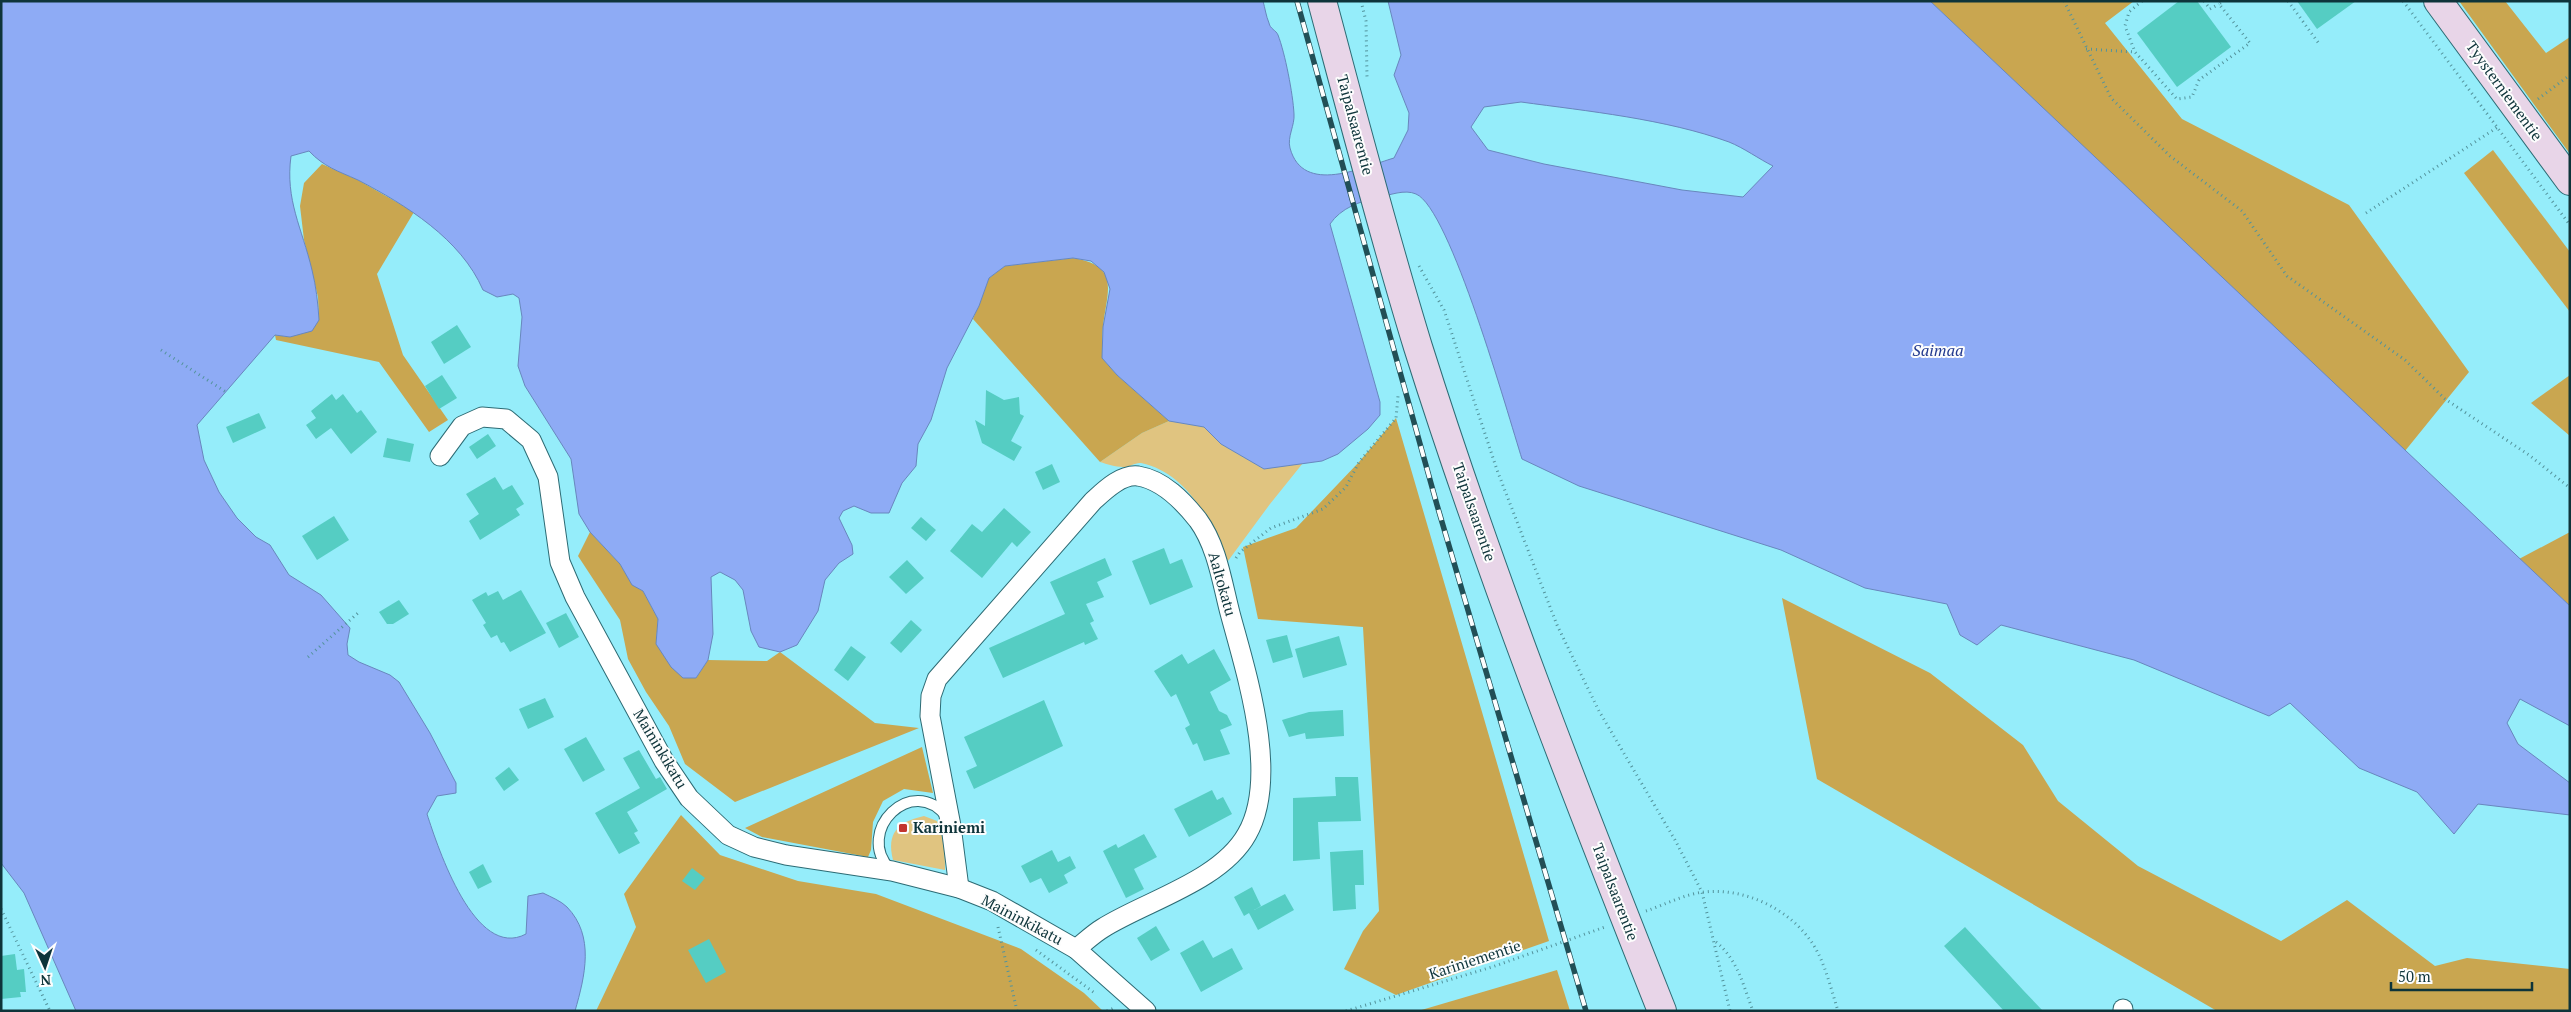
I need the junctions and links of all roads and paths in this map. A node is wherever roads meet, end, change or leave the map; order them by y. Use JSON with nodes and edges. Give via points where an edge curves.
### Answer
{"nodes":[{"id":1,"x":1322,"y":1,"type":"edge"},
{"id":2,"x":1361,"y":1,"type":"edge"},
{"id":3,"x":2064,"y":1,"type":"edge"},
{"id":4,"x":2142,"y":1,"type":"edge"},
{"id":5,"x":2204,"y":1,"type":"edge"},
{"id":6,"x":2223,"y":1,"type":"edge"},
{"id":7,"x":2288,"y":1,"type":"edge"},
{"id":8,"x":2403,"y":1,"type":"edge"},
{"id":9,"x":2438,"y":1,"type":"edge"},
{"id":10,"x":2218,"y":4,"type":"junction"},
{"id":11,"x":2320,"y":45,"type":"dead end"},
{"id":12,"x":2086,"y":49,"type":"junction"},
{"id":13,"x":2135,"y":52,"type":"junction"},
{"id":14,"x":2570,"y":76,"type":"edge"},
{"id":15,"x":1368,"y":85,"type":"dead end"},
{"id":16,"x":2509,"y":120,"type":"junction"},
{"id":17,"x":2570,"y":181,"type":"edge"},
{"id":18,"x":2366,"y":213,"type":"dead end"},
{"id":19,"x":2570,"y":225,"type":"edge"},
{"id":20,"x":1417,"y":262,"type":"dead end"},
{"id":21,"x":161,"y":350,"type":"dead end"},
{"id":22,"x":226,"y":392,"type":"dead end"},
{"id":23,"x":1398,"y":396,"type":"dead end"},
{"id":24,"x":440,"y":456,"type":"dead end"},
{"id":25,"x":2570,"y":488,"type":"edge"},
{"id":26,"x":1222,"y":579,"type":"junction"},
{"id":27,"x":358,"y":613,"type":"dead end"},
{"id":28,"x":308,"y":656,"type":"dead end"},
{"id":29,"x":951,"y":826,"type":"junction"},
{"id":30,"x":892,"y":871,"type":"junction"},
{"id":31,"x":959,"y":888,"type":"junction"},
{"id":32,"x":1702,"y":892,"type":"junction"},
{"id":33,"x":1,"y":909,"type":"edge"},
{"id":34,"x":1640,"y":913,"type":"dead end"},
{"id":35,"x":990,"y":923,"type":"dead end"},
{"id":36,"x":1610,"y":925,"type":"dead end"},
{"id":37,"x":998,"y":927,"type":"junction"},
{"id":38,"x":1006,"y":932,"type":"dead end"},
{"id":39,"x":1715,"y":941,"type":"junction"},
{"id":40,"x":1032,"y":946,"type":"dead end"},
{"id":41,"x":1076,"y":949,"type":"junction"},
{"id":42,"x":1100,"y":997,"type":"dead end"},
{"id":43,"x":1107,"y":1002,"type":"dead end"},
{"id":44,"x":1114,"y":1008,"type":"junction"},
{"id":45,"x":1017,"y":1010,"type":"edge"},
{"id":46,"x":50,"y":1011,"type":"edge"},
{"id":47,"x":1107,"y":1011,"type":"edge"},
{"id":48,"x":1118,"y":1011,"type":"edge"},
{"id":49,"x":1146,"y":1011,"type":"edge"},
{"id":50,"x":1346,"y":1011,"type":"edge"},
{"id":51,"x":1662,"y":1011,"type":"edge"},
{"id":52,"x":1730,"y":1011,"type":"edge"},
{"id":53,"x":1752,"y":1011,"type":"edge"},
{"id":54,"x":1838,"y":1011,"type":"edge"}],
"edges":[{"from":1,"to":51,"type":"main road","name":"Taipalsaarentie","via":[[1418,346],[1512,620]]},
{"from":2,"to":15,"type":"path","via":[[1367,38]]},
{"from":3,"to":12,"type":"path"},
{"from":4,"to":13,"type":"path","via":[[2128,12],[2126,26]]},
{"from":5,"to":10,"type":"path","via":[[2210,10]]},
{"from":6,"to":10,"type":"path"},
{"from":7,"to":11,"type":"path"},
{"from":8,"to":16,"type":"path"},
{"from":9,"to":16,"type":"main road","name":"Tyysterniementie"},
{"from":10,"to":13,"type":"path","via":[[2250,43],[2199,80],[2192,97],[2177,99]]},
{"from":12,"to":13,"type":"path"},
{"from":12,"to":25,"type":"path","via":[[2111,98],[2170,156],[2242,211],[2287,276],[2405,360],[2445,399],[2529,455]]},
{"from":14,"to":16,"type":"path"},
{"from":16,"to":17,"type":"main road","name":"Tyysterniementie"},
{"from":16,"to":18,"type":"path"},
{"from":16,"to":19,"type":"path"},
{"from":20,"to":32,"type":"path","via":[[1444,310],[1497,470],[1556,625],[1599,711]]},
{"from":21,"to":22,"type":"path"},
{"from":23,"to":26,"type":"path","via":[[1396,418],[1359,462],[1346,487],[1323,509],[1271,528],[1240,552]]},
{"from":24,"to":30,"type":"street","name":"Maininkikatu","via":[[462,426],[482,417],[506,419],[531,440],[548,477],[560,562],[576,597],[664,761],[689,798],[707,817],[728,835],[754,847]]},
{"from":26,"to":29,"type":"street","name":"Aaltokatu","via":[[1215,554],[1198,521],[1164,486],[1137,476],[1115,482],[1093,501],[937,679],[931,696],[930,716]]},
{"from":26,"to":41,"type":"street","name":"Aaltokatu","via":[[1256,711],[1260,774],[1258,808],[1247,836],[1221,863],[1188,885],[1103,928]]},
{"from":27,"to":28,"type":"path"},
{"from":29,"to":30,"type":"lane","via":[[941,809],[931,802],[918,800],[892,811],[884,821],[879,844],[881,858]]},
{"from":29,"to":31,"type":"street","name":"Aaltokatu"},
{"from":30,"to":31,"type":"street","name":"Maininkikatu"},
{"from":31,"to":41,"type":"street","name":"Maininkikatu","via":[[992,901]]},
{"from":32,"to":34,"type":"path"},
{"from":32,"to":39,"type":"path"},
{"from":32,"to":54,"type":"path","via":[[1740,894],[1784,914],[1802,930],[1817,952]]},
{"from":33,"to":46,"type":"path"},
{"from":35,"to":37,"type":"path"},
{"from":36,"to":50,"type":"path","name":"Kariniementie","via":[[1492,967]]},
{"from":37,"to":38,"type":"path"},
{"from":37,"to":45,"type":"path"},
{"from":39,"to":52,"type":"path"},
{"from":39,"to":53,"type":"path","via":[[1736,964]]},
{"from":40,"to":42,"type":"path"},
{"from":41,"to":49,"type":"street","name":"Maininkikatu"},
{"from":43,"to":44,"type":"path"},
{"from":44,"to":47,"type":"path"},
{"from":44,"to":48,"type":"path"}]}
